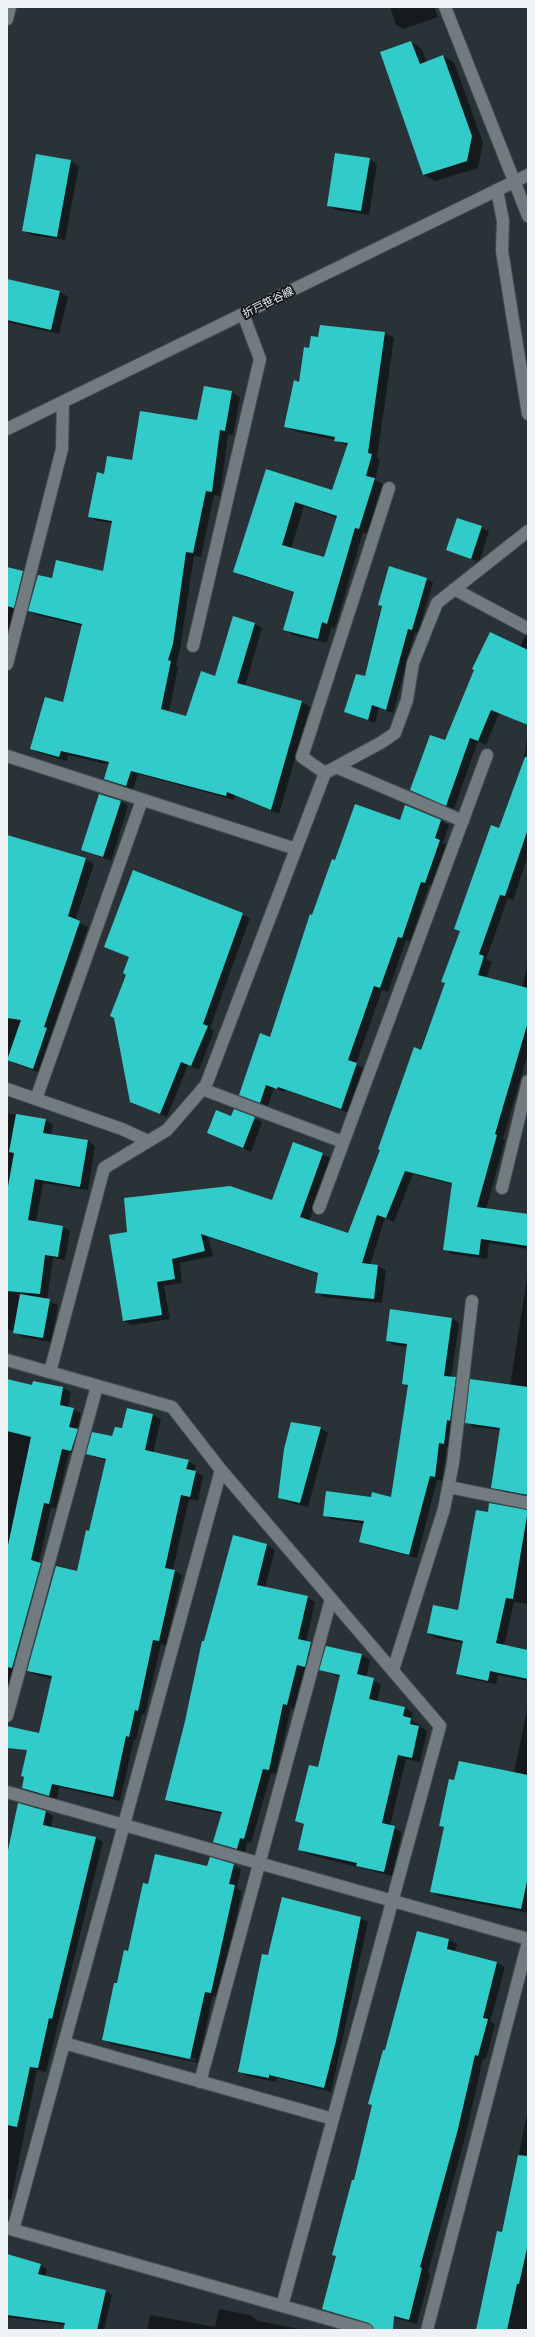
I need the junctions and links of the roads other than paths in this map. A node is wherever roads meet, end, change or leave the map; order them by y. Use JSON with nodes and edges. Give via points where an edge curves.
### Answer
{"nodes":[{"id":1,"x":10,"y":7,"type":"edge"},
{"id":2,"x":445,"y":7,"type":"edge"},
{"id":3,"x":7,"y":19,"type":"edge"},
{"id":4,"x":528,"y":176,"type":"edge"},
{"id":5,"x":515,"y":182,"type":"junction"},
{"id":6,"x":497,"y":190,"type":"junction"},
{"id":7,"x":528,"y":216,"type":"edge"},
{"id":8,"x":243,"y":314,"type":"junction"},
{"id":9,"x":63,"y":402,"type":"junction"},
{"id":10,"x":528,"y":414,"type":"edge"},
{"id":11,"x":7,"y":429,"type":"edge"},
{"id":12,"x":389,"y":488,"type":"dead end"},
{"id":13,"x":528,"y":531,"type":"edge"},
{"id":14,"x":454,"y":589,"type":"junction"},
{"id":15,"x":527,"y":628,"type":"dead end"},
{"id":16,"x":193,"y":646,"type":"dead end"},
{"id":17,"x":7,"y":664,"type":"edge"},
{"id":18,"x":487,"y":755,"type":"dead end"},
{"id":19,"x":7,"y":756,"type":"edge"},
{"id":20,"x":336,"y":767,"type":"junction"},
{"id":21,"x":325,"y":774,"type":"junction"},
{"id":22,"x":142,"y":800,"type":"junction"},
{"id":23,"x":462,"y":821,"type":"junction"},
{"id":24,"x":296,"y":849,"type":"junction"},
{"id":25,"x":528,"y":1081,"type":"edge"},
{"id":26,"x":7,"y":1089,"type":"edge"},
{"id":27,"x":202,"y":1089,"type":"junction"},
{"id":28,"x":36,"y":1099,"type":"junction"},
{"id":29,"x":148,"y":1141,"type":"junction"},
{"id":30,"x":343,"y":1142,"type":"junction"},
{"id":31,"x":502,"y":1188,"type":"dead end"},
{"id":32,"x":319,"y":1208,"type":"dead end"},
{"id":33,"x":472,"y":1301,"type":"dead end"},
{"id":34,"x":7,"y":1360,"type":"edge"},
{"id":35,"x":50,"y":1372,"type":"junction"},
{"id":36,"x":97,"y":1386,"type":"junction"},
{"id":37,"x":221,"y":1470,"type":"junction"},
{"id":38,"x":448,"y":1487,"type":"junction"},
{"id":39,"x":528,"y":1503,"type":"edge"},
{"id":40,"x":331,"y":1599,"type":"junction"},
{"id":41,"x":393,"y":1670,"type":"junction"},
{"id":42,"x":7,"y":1716,"type":"edge"},
{"id":43,"x":7,"y":1792,"type":"edge"},
{"id":44,"x":123,"y":1825,"type":"junction"},
{"id":45,"x":260,"y":1863,"type":"junction"},
{"id":46,"x":393,"y":1901,"type":"junction"},
{"id":47,"x":528,"y":1939,"type":"edge"},
{"id":48,"x":528,"y":1942,"type":"edge"},
{"id":49,"x":64,"y":2043,"type":"junction"},
{"id":50,"x":200,"y":2082,"type":"junction"},
{"id":51,"x":333,"y":2119,"type":"junction"},
{"id":52,"x":10,"y":2229,"type":"edge"},
{"id":53,"x":282,"y":2306,"type":"junction"},
{"id":54,"x":367,"y":2330,"type":"edge"},
{"id":55,"x":427,"y":2330,"type":"edge"}],
"edges":[{"from":1,"to":3,"type":"street"},
{"from":2,"to":5,"type":"street"},
{"from":4,"to":5,"type":"street","name":"折戸笹谷線"},
{"from":5,"to":6,"type":"street","name":"折戸笹谷線"},
{"from":5,"to":7,"type":"street"},
{"from":6,"to":8,"type":"street","name":"折戸笹谷線"},
{"from":6,"to":10,"type":"street","via":[[503,221],[502,252]]},
{"from":8,"to":9,"type":"street","name":"折戸笹谷線"},
{"from":8,"to":16,"type":"street","via":[[260,359]]},
{"from":9,"to":11,"type":"street","name":"折戸笹谷線"},
{"from":9,"to":17,"type":"street","via":[[62,449]]},
{"from":12,"to":21,"type":"street","via":[[302,757]]},
{"from":13,"to":14,"type":"street"},
{"from":14,"to":15,"type":"street"},
{"from":14,"to":20,"type":"street","via":[[437,603],[414,663],[407,700],[395,733]]},
{"from":18,"to":23,"type":"street"},
{"from":19,"to":22,"type":"street"},
{"from":20,"to":21,"type":"street"},
{"from":20,"to":23,"type":"street"},
{"from":21,"to":24,"type":"street"},
{"from":22,"to":24,"type":"street"},
{"from":22,"to":28,"type":"street"},
{"from":23,"to":30,"type":"street"},
{"from":24,"to":27,"type":"street","via":[[209,1077]]},
{"from":25,"to":31,"type":"street"},
{"from":26,"to":28,"type":"street"},
{"from":27,"to":29,"type":"street","via":[[167,1130]]},
{"from":27,"to":30,"type":"street"},
{"from":28,"to":29,"type":"street","via":[[122,1129]]},
{"from":29,"to":35,"type":"street","via":[[104,1168]]},
{"from":30,"to":32,"type":"street"},
{"from":33,"to":38,"type":"street"},
{"from":34,"to":35,"type":"street"},
{"from":35,"to":36,"type":"street"},
{"from":36,"to":37,"type":"street","via":[[172,1407]]},
{"from":36,"to":42,"type":"street"},
{"from":37,"to":40,"type":"street"},
{"from":37,"to":44,"type":"street"},
{"from":38,"to":39,"type":"street"},
{"from":38,"to":41,"type":"street","via":[[444,1509]]},
{"from":40,"to":41,"type":"street"},
{"from":40,"to":45,"type":"street"},
{"from":41,"to":46,"type":"street","via":[[440,1726]]},
{"from":43,"to":44,"type":"street"},
{"from":44,"to":45,"type":"street"},
{"from":44,"to":49,"type":"street"},
{"from":45,"to":46,"type":"street"},
{"from":45,"to":50,"type":"street"},
{"from":46,"to":47,"type":"street"},
{"from":46,"to":51,"type":"street"},
{"from":48,"to":55,"type":"street"},
{"from":49,"to":50,"type":"street"},
{"from":49,"to":52,"type":"street"},
{"from":50,"to":51,"type":"street"},
{"from":51,"to":53,"type":"street"},
{"from":52,"to":53,"type":"street"},
{"from":53,"to":54,"type":"street"}]}
